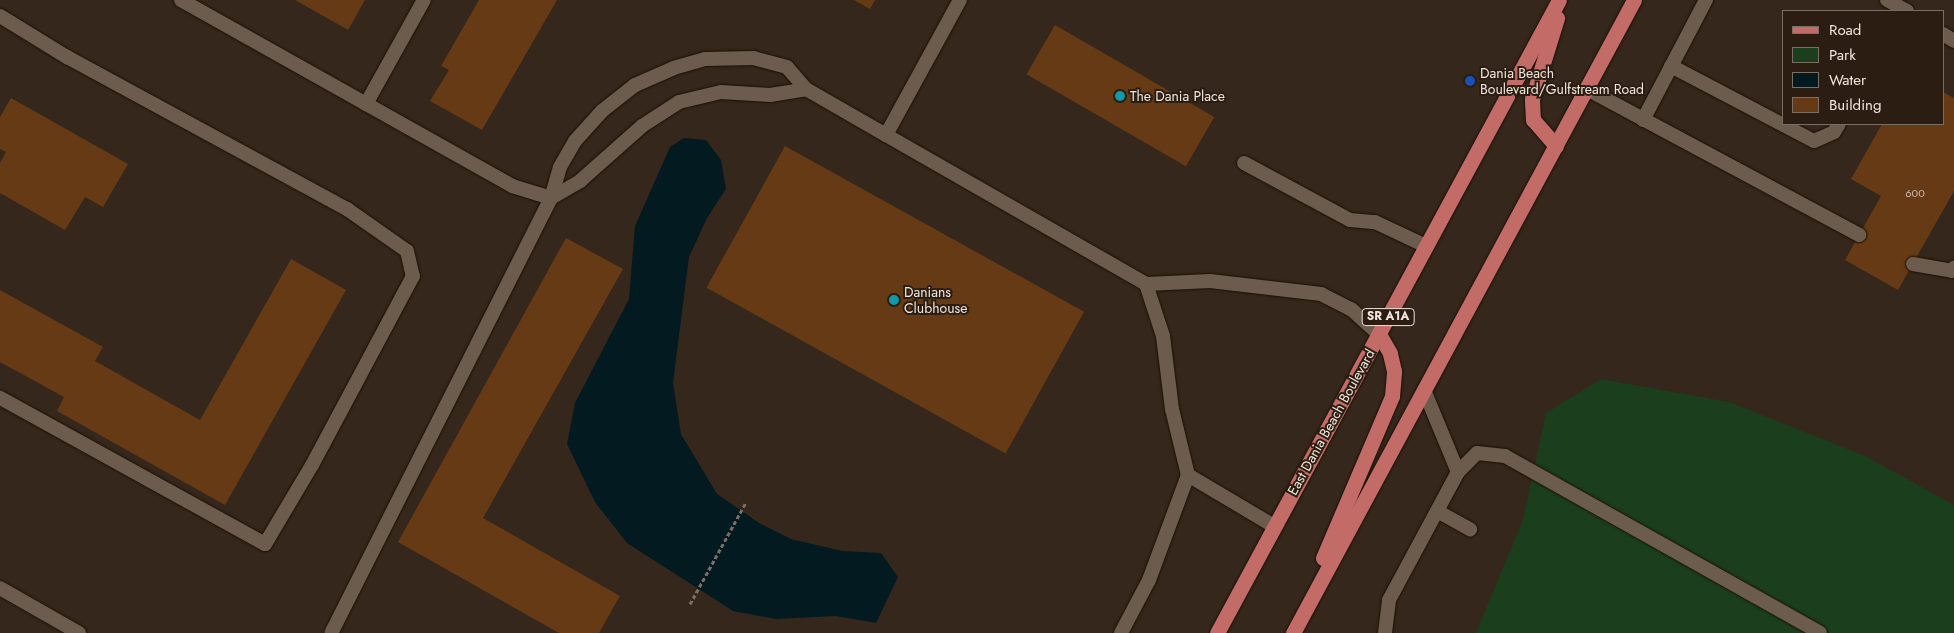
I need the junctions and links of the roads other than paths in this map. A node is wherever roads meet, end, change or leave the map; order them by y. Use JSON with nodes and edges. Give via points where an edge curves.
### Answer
{"nodes":[{"id":1,"x":181,"y":0,"type":"edge"},
{"id":2,"x":424,"y":0,"type":"edge"},
{"id":3,"x":960,"y":0,"type":"edge"},
{"id":4,"x":1559,"y":0,"type":"edge"},
{"id":5,"x":1563,"y":0,"type":"edge"},
{"id":6,"x":1634,"y":0,"type":"edge"},
{"id":7,"x":1706,"y":0,"type":"edge"},
{"id":8,"x":1887,"y":0,"type":"edge"},
{"id":9,"x":1903,"y":10,"type":"edge"},
{"id":10,"x":0,"y":16,"type":"edge"},
{"id":11,"x":1671,"y":66,"type":"junction"},
{"id":12,"x":806,"y":89,"type":"junction"},
{"id":13,"x":1587,"y":89,"type":"junction"},
{"id":14,"x":366,"y":104,"type":"junction"},
{"id":15,"x":1643,"y":120,"type":"junction"},
{"id":16,"x":1782,"y":125,"type":"edge"},
{"id":17,"x":1782,"y":125,"type":"edge"},
{"id":18,"x":1838,"y":125,"type":"edge"},
{"id":19,"x":886,"y":135,"type":"junction"},
{"id":20,"x":1556,"y":146,"type":"junction"},
{"id":21,"x":1244,"y":163,"type":"dead end"},
{"id":22,"x":550,"y":198,"type":"junction"},
{"id":23,"x":1859,"y":235,"type":"dead end"},
{"id":24,"x":1426,"y":246,"type":"junction"},
{"id":25,"x":1913,"y":264,"type":"dead end"},
{"id":26,"x":1954,"y":268,"type":"edge"},
{"id":27,"x":1146,"y":284,"type":"junction"},
{"id":28,"x":1379,"y":334,"type":"junction"},
{"id":29,"x":1424,"y":390,"type":"junction"},
{"id":30,"x":0,"y":398,"type":"edge"},
{"id":31,"x":1458,"y":472,"type":"junction"},
{"id":32,"x":1188,"y":475,"type":"junction"},
{"id":33,"x":1438,"y":511,"type":"junction"},
{"id":34,"x":1274,"y":526,"type":"junction"},
{"id":35,"x":1470,"y":529,"type":"dead end"},
{"id":36,"x":0,"y":588,"type":"edge"},
{"id":37,"x":79,"y":633,"type":"edge"},
{"id":38,"x":331,"y":633,"type":"edge"},
{"id":39,"x":1121,"y":633,"type":"edge"},
{"id":40,"x":1217,"y":633,"type":"edge"},
{"id":41,"x":1292,"y":633,"type":"edge"},
{"id":42,"x":1385,"y":633,"type":"edge"},
{"id":43,"x":1820,"y":633,"type":"edge"}],
"edges":[{"from":1,"to":14,"type":"lane"},
{"from":2,"to":14,"type":"lane"},
{"from":3,"to":19,"type":"lane"},
{"from":4,"to":24,"type":"main road","name":"East Dania Beach Boulevard","number":"SR A1A"},
{"from":5,"to":20,"type":"main road","via":[[1532,99],[1533,120]]},
{"from":6,"to":13,"type":"main road"},
{"from":7,"to":11,"type":"lane"},
{"from":8,"to":9,"type":"lane"},
{"from":10,"to":30,"type":"lane","via":[[68,57],[347,209],[407,251],[413,276],[312,465],[265,544]]},
{"from":11,"to":15,"type":"lane"},
{"from":11,"to":16,"type":"lane"},
{"from":12,"to":19,"type":"lane"},
{"from":12,"to":22,"type":"lane","via":[[770,95],[721,92],[679,102],[642,126],[580,181]]},
{"from":12,"to":22,"type":"lane","via":[[786,67],[754,58],[705,59],[674,68],[635,85],[602,111],[575,142],[560,167]]},
{"from":13,"to":15,"type":"lane"},
{"from":13,"to":20,"type":"main road"},
{"from":14,"to":22,"type":"lane","via":[[512,186]]},
{"from":15,"to":23,"type":"lane"},
{"from":17,"to":18,"type":"lane","via":[[1814,142],[1834,132]]},
{"from":19,"to":27,"type":"lane"},
{"from":20,"to":29,"type":"main road"},
{"from":21,"to":24,"type":"lane","via":[[1350,220],[1375,222]]},
{"from":22,"to":38,"type":"lane"},
{"from":24,"to":28,"type":"main road","name":"East Dania Beach Boulevard","number":"SR A1A"},
{"from":25,"to":26,"type":"lane","via":[[1952,271]]},
{"from":27,"to":28,"type":"lane","via":[[1210,281],[1321,294],[1351,310]]},
{"from":27,"to":32,"type":"lane","via":[[1163,336],[1172,408]]},
{"from":28,"to":34,"type":"main road","name":"East Dania Beach Boulevard","number":"SR A1A"},
{"from":28,"to":41,"type":"main road","via":[[1390,353],[1394,371],[1392,396]]},
{"from":29,"to":31,"type":"lane"},
{"from":29,"to":41,"type":"main road"},
{"from":31,"to":33,"type":"lane"},
{"from":31,"to":43,"type":"lane","via":[[1478,453],[1505,456]]},
{"from":32,"to":34,"type":"lane"},
{"from":32,"to":39,"type":"lane","via":[[1149,580]]},
{"from":33,"to":35,"type":"lane"},
{"from":33,"to":42,"type":"lane","via":[[1389,600]]},
{"from":34,"to":40,"type":"main road","name":"East Dania Beach Boulevard","number":"SR A1A"},
{"from":36,"to":37,"type":"lane"}]}
